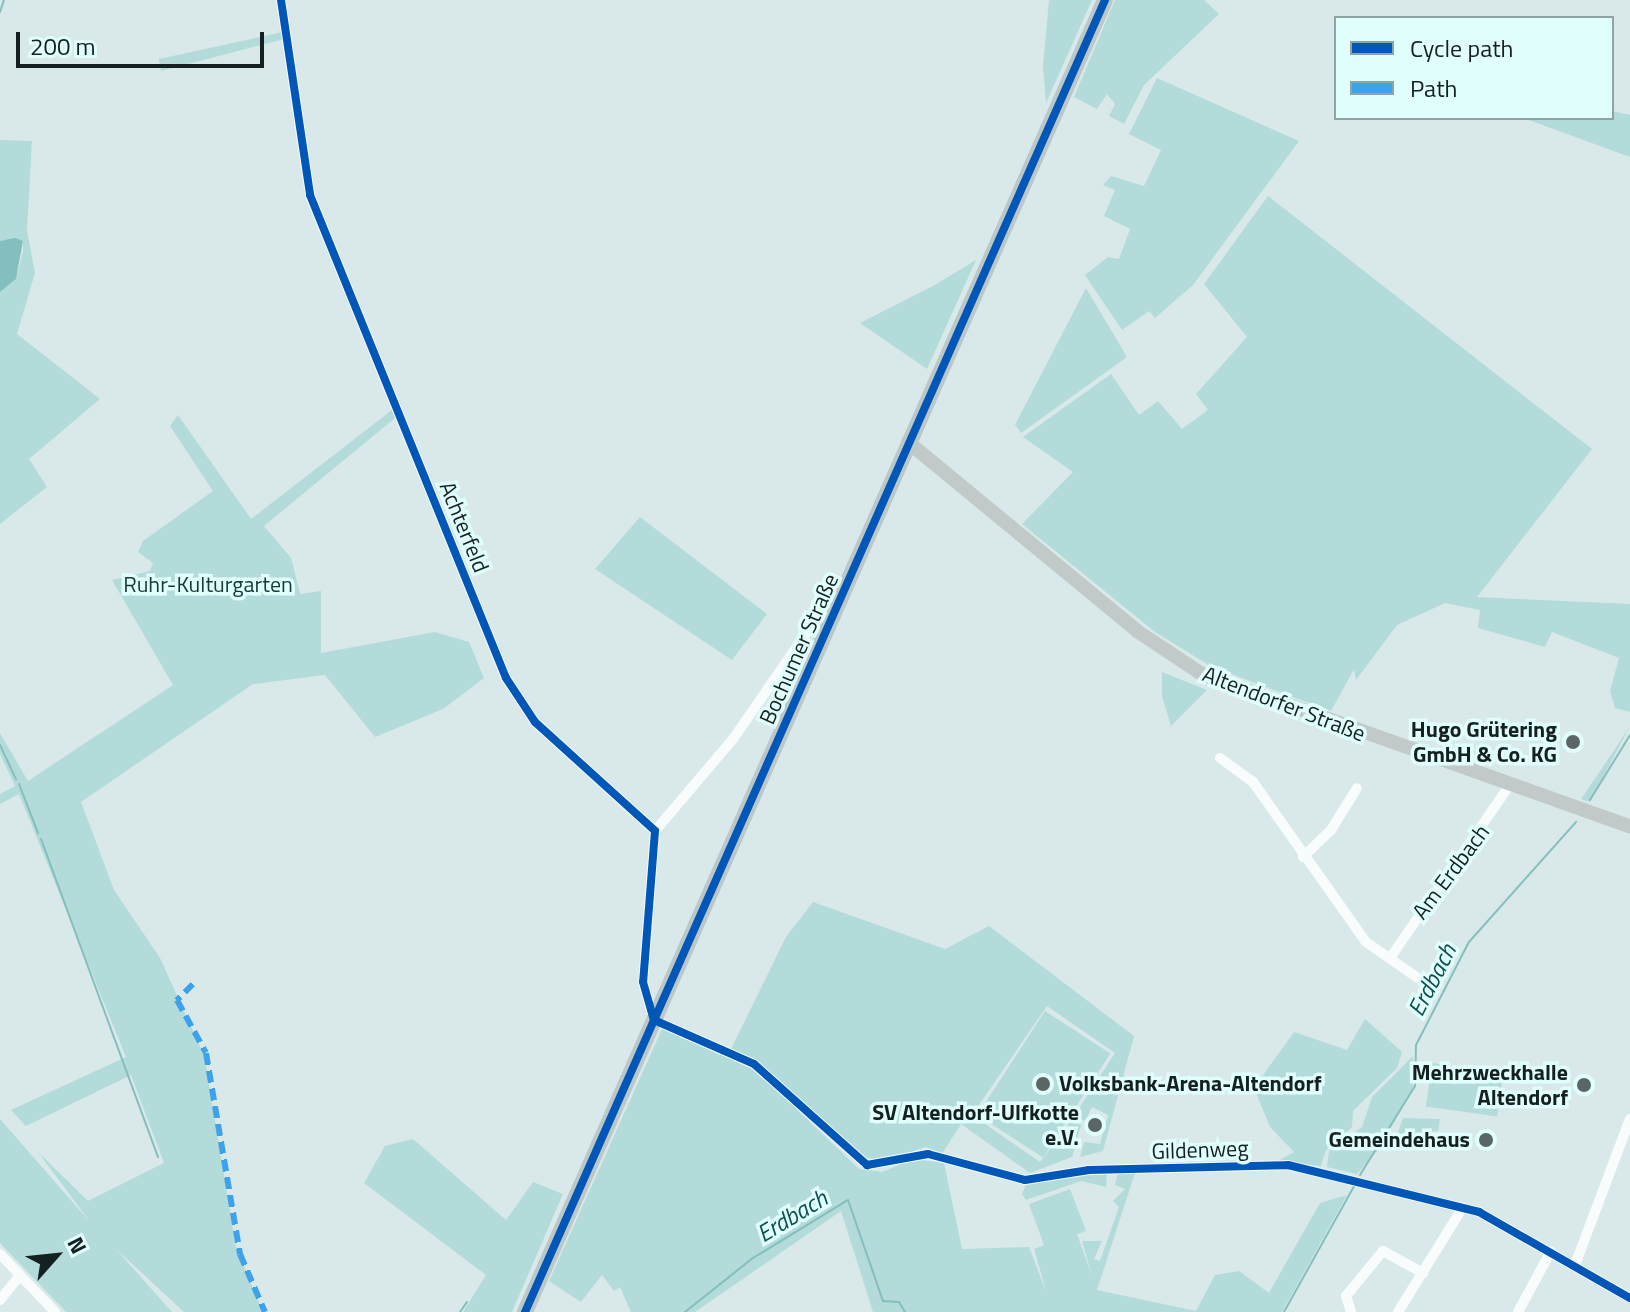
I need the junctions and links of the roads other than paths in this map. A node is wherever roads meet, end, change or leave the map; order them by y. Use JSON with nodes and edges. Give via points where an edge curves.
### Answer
{"nodes":[{"id":1,"x":281,"y":0,"type":"edge"},
{"id":2,"x":1105,"y":0,"type":"edge"},
{"id":3,"x":908,"y":442,"type":"junction"},
{"id":4,"x":833,"y":617,"type":"junction"},
{"id":5,"x":1220,"y":758,"type":"dead end"},
{"id":6,"x":1510,"y":785,"type":"junction"},
{"id":7,"x":1357,"y":788,"type":"dead end"},
{"id":8,"x":1630,"y":826,"type":"edge"},
{"id":9,"x":655,"y":831,"type":"junction"},
{"id":10,"x":1303,"y":857,"type":"junction"},
{"id":11,"x":1390,"y":958,"type":"junction"},
{"id":12,"x":1435,"y":990,"type":"dead end"},
{"id":13,"x":654,"y":1020,"type":"junction"},
{"id":14,"x":1630,"y":1119,"type":"edge"},
{"id":15,"x":1463,"y":1207,"type":"junction"},
{"id":16,"x":1551,"y":1251,"type":"junction"},
{"id":17,"x":0,"y":1254,"type":"edge"},
{"id":18,"x":1575,"y":1265,"type":"junction"},
{"id":19,"x":1423,"y":1273,"type":"junction"},
{"id":20,"x":20,"y":1275,"type":"junction"},
{"id":21,"x":1630,"y":1298,"type":"edge"},
{"id":22,"x":0,"y":1300,"type":"edge"},
{"id":23,"x":55,"y":1312,"type":"edge"},
{"id":24,"x":525,"y":1312,"type":"edge"},
{"id":25,"x":1351,"y":1312,"type":"edge"},
{"id":26,"x":1398,"y":1312,"type":"edge"},
{"id":27,"x":1518,"y":1312,"type":"edge"}],
"edges":[{"from":1,"to":9,"type":"street","name":"Achterfeld","via":[[310,195],[506,678],[535,722]]},
{"from":2,"to":3,"type":"main road","name":"Bochumer Straße"},
{"from":3,"to":4,"type":"main road","name":"Bochumer Straße"},
{"from":3,"to":6,"type":"street","name":"Altendorfer Straße","via":[[1179,661],[1255,697]]},
{"from":4,"to":9,"type":"street","via":[[814,622],[733,739]]},
{"from":4,"to":13,"type":"main road","name":"Bochumer Straße"},
{"from":5,"to":10,"type":"street","via":[[1246,774]]},
{"from":6,"to":8,"type":"street","name":"Altendorfer Straße"},
{"from":6,"to":11,"type":"street","name":"Am Erdbach"},
{"from":7,"to":10,"type":"street","via":[[1331,830]]},
{"from":9,"to":13,"type":"street","via":[[643,982]]},
{"from":10,"to":11,"type":"street","via":[[1346,919]]},
{"from":11,"to":12,"type":"street"},
{"from":13,"to":15,"type":"street","name":"Gildenweg","via":[[754,1064],[867,1165],[928,1154],[1025,1180],[1089,1170],[1288,1165]]},
{"from":13,"to":24,"type":"main road","name":"Bochumer Straße"},
{"from":14,"to":18,"type":"street"},
{"from":15,"to":16,"type":"street","name":"Gildenweg"},
{"from":15,"to":19,"type":"street"},
{"from":16,"to":18,"type":"street","name":"Gildenweg"},
{"from":16,"to":27,"type":"street"},
{"from":17,"to":20,"type":"street"},
{"from":18,"to":21,"type":"street","name":"Gildenweg"},
{"from":19,"to":25,"type":"street","via":[[1383,1251],[1346,1296]]},
{"from":19,"to":26,"type":"street"},
{"from":20,"to":22,"type":"street"},
{"from":20,"to":23,"type":"street"}]}
